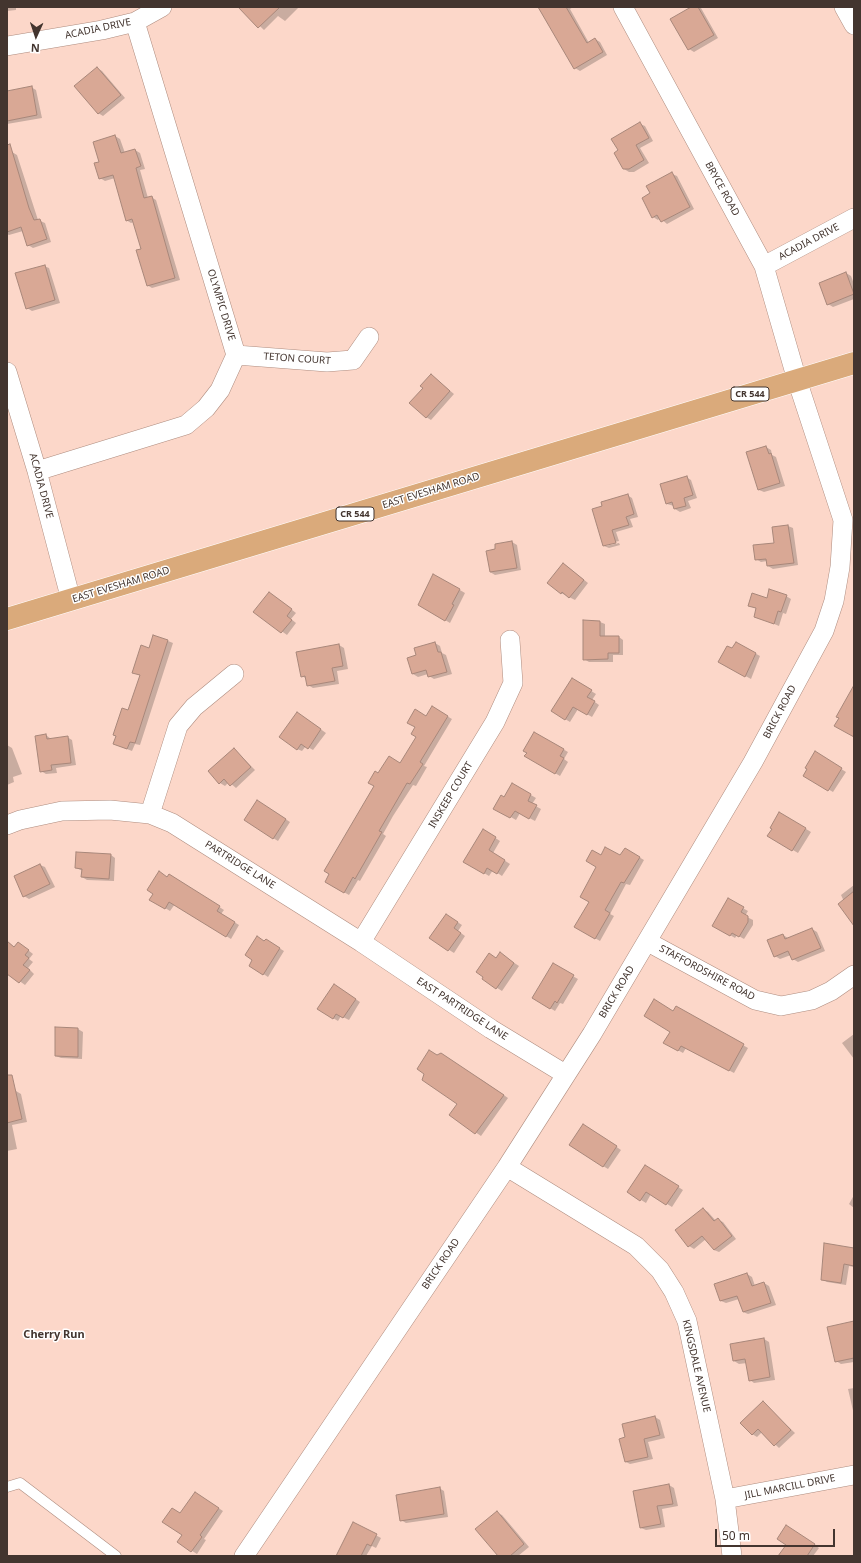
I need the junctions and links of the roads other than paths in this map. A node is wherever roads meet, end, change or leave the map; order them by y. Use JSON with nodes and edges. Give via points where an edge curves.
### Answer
{"nodes":[{"id":1,"x":162,"y":7,"type":"edge"},
{"id":2,"x":623,"y":7,"type":"edge"},
{"id":3,"x":844,"y":7,"type":"edge"},
{"id":4,"x":135,"y":22,"type":"junction"},
{"id":5,"x":854,"y":25,"type":"edge"},
{"id":6,"x":7,"y":46,"type":"edge"},
{"id":7,"x":854,"y":218,"type":"edge"},
{"id":8,"x":764,"y":266,"type":"junction"},
{"id":9,"x":369,"y":337,"type":"dead end"},
{"id":10,"x":236,"y":355,"type":"junction"},
{"id":11,"x":854,"y":363,"type":"edge"},
{"id":12,"x":7,"y":372,"type":"edge"},
{"id":13,"x":796,"y":380,"type":"junction"},
{"id":14,"x":37,"y":471,"type":"junction"},
{"id":15,"x":848,"y":525,"type":"edge"},
{"id":16,"x":71,"y":600,"type":"junction"},
{"id":17,"x":7,"y":619,"type":"edge"},
{"id":18,"x":510,"y":640,"type":"dead end"},
{"id":19,"x":234,"y":674,"type":"dead end"},
{"id":20,"x":150,"y":814,"type":"junction"},
{"id":21,"x":7,"y":825,"type":"edge"},
{"id":22,"x":361,"y":942,"type":"junction"},
{"id":23,"x":648,"y":942,"type":"junction"},
{"id":24,"x":854,"y":975,"type":"edge"},
{"id":25,"x":565,"y":1074,"type":"junction"},
{"id":26,"x":507,"y":1167,"type":"junction"},
{"id":27,"x":854,"y":1475,"type":"edge"},
{"id":28,"x":7,"y":1487,"type":"edge"},
{"id":29,"x":725,"y":1499,"type":"junction"},
{"id":30,"x":116,"y":1556,"type":"edge"},
{"id":31,"x":244,"y":1556,"type":"edge"},
{"id":32,"x":732,"y":1556,"type":"edge"}],
"edges":[{"from":1,"to":4,"type":"street","name":"ACADIA DRIVE"},
{"from":2,"to":8,"type":"street","name":"BRYCE ROAD"},
{"from":3,"to":5,"type":"street"},
{"from":4,"to":6,"type":"street","name":"ACADIA DRIVE"},
{"from":4,"to":10,"type":"street","name":"OLYMPIC DRIVE"},
{"from":7,"to":8,"type":"street","name":"ACADIA DRIVE"},
{"from":8,"to":13,"type":"street","name":"BRYCE ROAD"},
{"from":9,"to":10,"type":"street","name":"TETON COURT","via":[[353,360],[327,362]]},
{"from":10,"to":14,"type":"street","via":[[220,390],[206,408],[186,425]]},
{"from":11,"to":13,"type":"main road","name":"EAST EVESHAM ROAD","number":"CR 544"},
{"from":12,"to":14,"type":"street","name":"ACADIA DRIVE"},
{"from":13,"to":15,"type":"street","name":"BRICK ROAD","via":[[843,520]]},
{"from":13,"to":16,"type":"main road","name":"EAST EVESHAM ROAD","number":"CR 544"},
{"from":14,"to":16,"type":"street","name":"ACADIA DRIVE"},
{"from":15,"to":23,"type":"street","name":"BRICK ROAD","via":[[834,601],[824,631],[753,762]]},
{"from":16,"to":17,"type":"main road","name":"EAST EVESHAM ROAD","number":"CR 544"},
{"from":18,"to":22,"type":"street","name":"INSKEEP COURT","via":[[513,683],[495,722]]},
{"from":19,"to":20,"type":"street","via":[[194,707],[178,726]]},
{"from":20,"to":21,"type":"street","name":"PARTRIDGE LANE","via":[[110,810],[62,811]]},
{"from":20,"to":22,"type":"street","name":"PARTRIDGE LANE","via":[[172,823]]},
{"from":22,"to":25,"type":"street","name":"EAST PARTRIDGE LANE","via":[[491,1029]]},
{"from":23,"to":24,"type":"street","name":"STAFFORDSHIRE ROAD","via":[[755,1000],[780,1006],[812,1000]]},
{"from":23,"to":25,"type":"street","name":"BRICK ROAD"},
{"from":25,"to":26,"type":"street","name":"BRICK ROAD"},
{"from":26,"to":29,"type":"street","name":"KINGSDALE AVENUE","via":[[636,1246],[660,1270],[687,1320]]},
{"from":26,"to":31,"type":"street","name":"BRICK ROAD"},
{"from":27,"to":29,"type":"street","name":"JILL MARCILL DRIVE"},
{"from":28,"to":30,"type":"lane","via":[[20,1483]]},
{"from":29,"to":32,"type":"street","name":"KINGSDALE AVENUE"}]}
